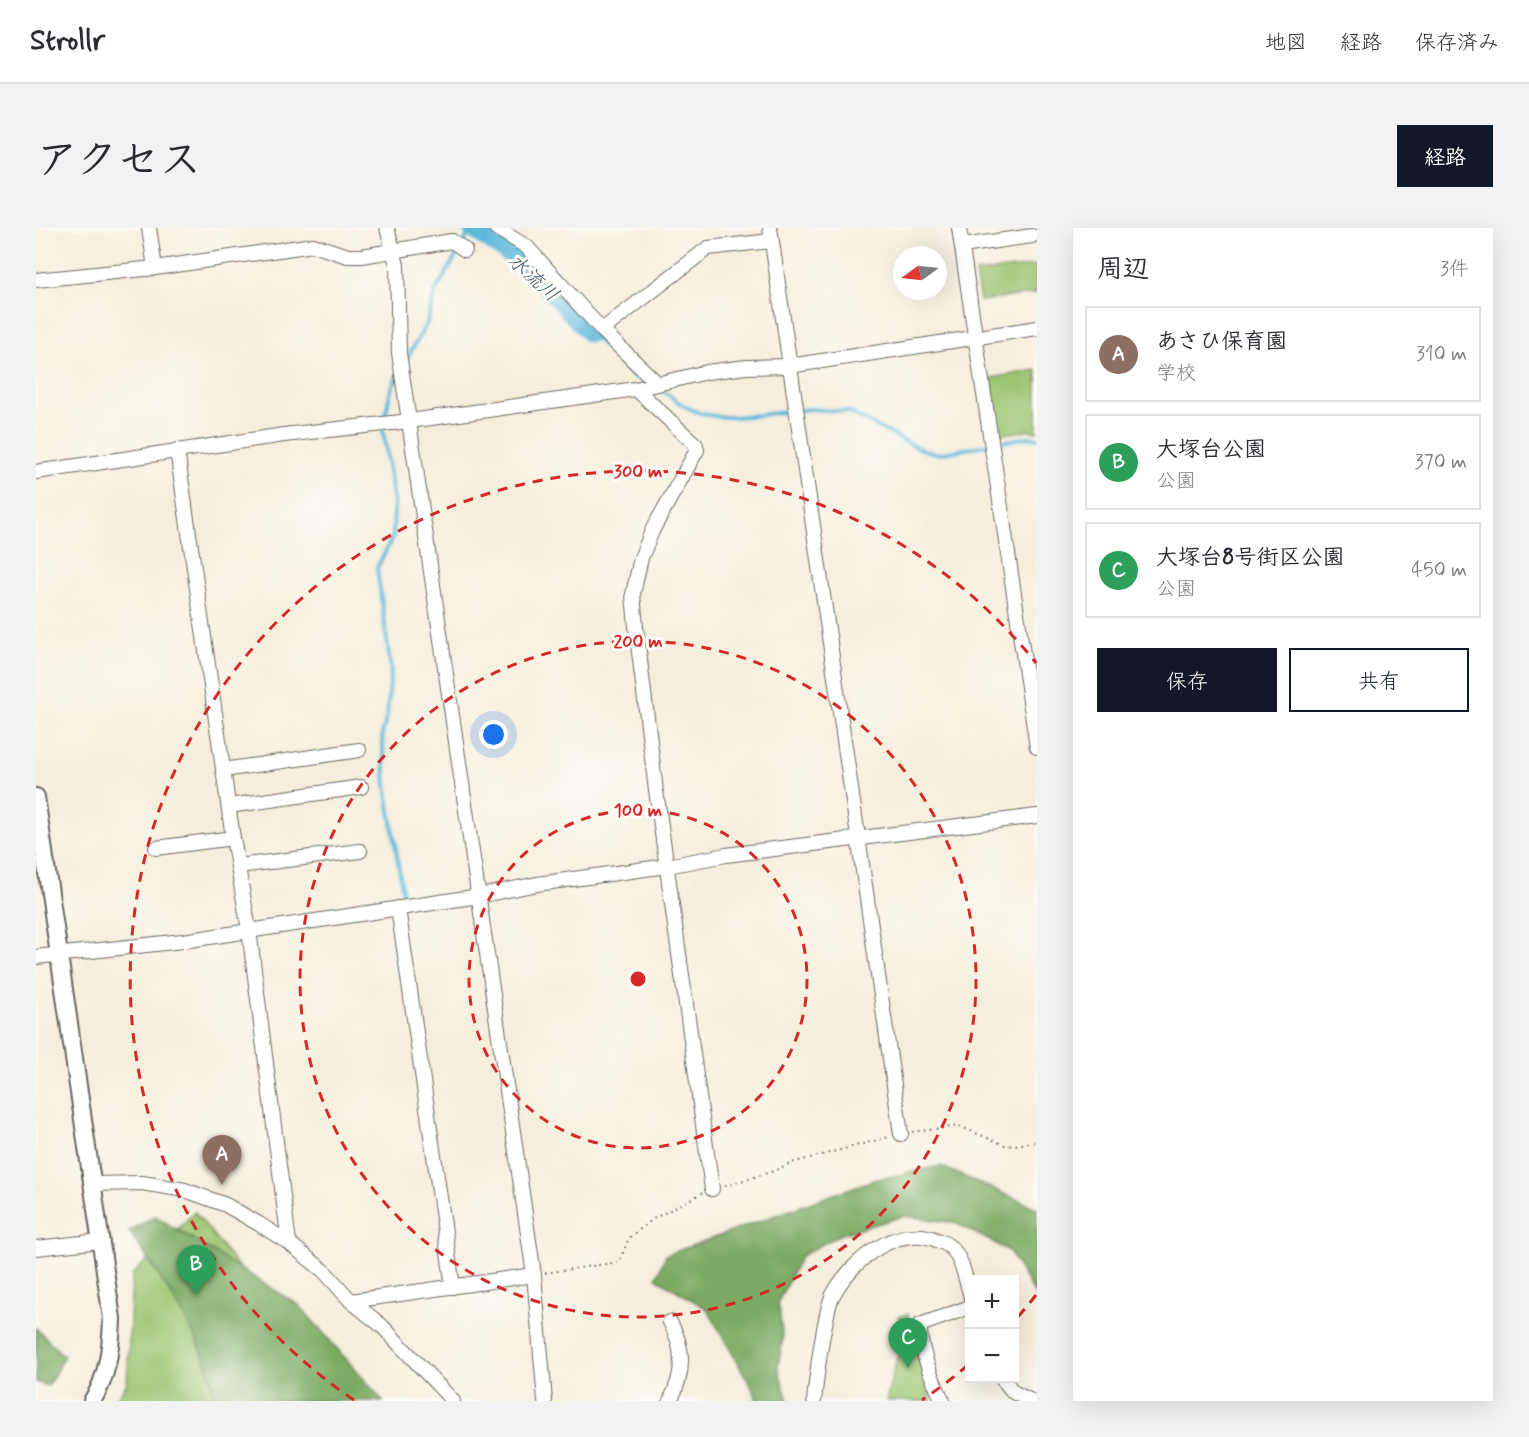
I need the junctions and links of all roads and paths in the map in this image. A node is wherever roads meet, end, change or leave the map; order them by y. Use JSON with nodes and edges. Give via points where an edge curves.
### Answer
{"nodes":[{"id":1,"x":149,"y":228,"type":"edge"},
{"id":2,"x":387,"y":228,"type":"edge"},
{"id":3,"x":496,"y":228,"type":"edge"},
{"id":4,"x":959,"y":228,"type":"edge"},
{"id":5,"x":771,"y":234,"type":"edge"},
{"id":6,"x":1032,"y":236,"type":"dead end"},
{"id":7,"x":962,"y":246,"type":"junction"},
{"id":8,"x":394,"y":249,"type":"junction"},
{"id":9,"x":465,"y":250,"type":"dead end"},
{"id":10,"x":155,"y":268,"type":"junction"},
{"id":11,"x":36,"y":280,"type":"edge"},
{"id":12,"x":1037,"y":328,"type":"edge"},
{"id":13,"x":602,"y":330,"type":"junction"},
{"id":14,"x":977,"y":338,"type":"junction"},
{"id":15,"x":789,"y":366,"type":"junction"},
{"id":16,"x":658,"y":384,"type":"junction"},
{"id":17,"x":636,"y":389,"type":"junction"},
{"id":18,"x":410,"y":421,"type":"junction"},
{"id":19,"x":177,"y":450,"type":"junction"},
{"id":20,"x":36,"y":472,"type":"edge"},
{"id":21,"x":1037,"y":747,"type":"edge"},
{"id":22,"x":359,"y":750,"type":"dead end"},
{"id":23,"x":223,"y":770,"type":"junction"},
{"id":24,"x":361,"y":787,"type":"dead end"},
{"id":25,"x":36,"y":797,"type":"edge"},
{"id":26,"x":229,"y":806,"type":"junction"},
{"id":27,"x":1037,"y":816,"type":"edge"},
{"id":28,"x":860,"y":837,"type":"junction"},
{"id":29,"x":233,"y":838,"type":"junction"},
{"id":30,"x":156,"y":848,"type":"dead end"},
{"id":31,"x":360,"y":851,"type":"dead end"},
{"id":32,"x":238,"y":866,"type":"junction"},
{"id":33,"x":667,"y":866,"type":"junction"},
{"id":34,"x":479,"y":896,"type":"junction"},
{"id":35,"x":398,"y":908,"type":"junction"},
{"id":36,"x":249,"y":930,"type":"junction"},
{"id":37,"x":58,"y":954,"type":"junction"},
{"id":38,"x":36,"y":957,"type":"edge"},
{"id":39,"x":901,"y":1134,"type":"junction"},
{"id":40,"x":1037,"y":1142,"type":"edge"},
{"id":41,"x":93,"y":1184,"type":"junction"},
{"id":42,"x":712,"y":1189,"type":"junction"},
{"id":43,"x":101,"y":1241,"type":"junction"},
{"id":44,"x":289,"y":1243,"type":"junction"},
{"id":45,"x":36,"y":1248,"type":"edge"},
{"id":46,"x":534,"y":1275,"type":"junction"},
{"id":47,"x":965,"y":1281,"type":"edge"},
{"id":48,"x":453,"y":1287,"type":"junction"},
{"id":49,"x":351,"y":1301,"type":"junction"},
{"id":50,"x":965,"y":1308,"type":"edge"},
{"id":51,"x":670,"y":1322,"type":"dead end"},
{"id":52,"x":1009,"y":1396,"type":"edge"},
{"id":53,"x":92,"y":1401,"type":"edge"},
{"id":54,"x":453,"y":1401,"type":"edge"},
{"id":55,"x":545,"y":1401,"type":"edge"},
{"id":56,"x":670,"y":1401,"type":"edge"},
{"id":57,"x":814,"y":1401,"type":"edge"},
{"id":58,"x":943,"y":1401,"type":"edge"},
{"id":59,"x":1031,"y":1401,"type":"edge"}],
"edges":[{"from":1,"to":10,"type":"street"},
{"from":2,"to":8,"type":"street"},
{"from":3,"to":13,"type":"street","via":[[527,247]]},
{"from":4,"to":7,"type":"street"},
{"from":5,"to":13,"type":"street","via":[[708,248]]},
{"from":5,"to":15,"type":"street"},
{"from":6,"to":7,"type":"street"},
{"from":7,"to":14,"type":"street"},
{"from":8,"to":9,"type":"street","via":[[452,241]]},
{"from":8,"to":10,"type":"street","via":[[348,256],[313,245]]},
{"from":8,"to":18,"type":"street","via":[[399,353]]},
{"from":10,"to":11,"type":"street"},
{"from":12,"to":14,"type":"street"},
{"from":13,"to":16,"type":"street"},
{"from":14,"to":15,"type":"street"},
{"from":14,"to":21,"type":"street"},
{"from":15,"to":16,"type":"street","via":[[707,372]]},
{"from":15,"to":28,"type":"street"},
{"from":16,"to":17,"type":"street"},
{"from":17,"to":18,"type":"street"},
{"from":17,"to":33,"type":"street","via":[[697,450],[653,529],[633,594]]},
{"from":18,"to":19,"type":"street"},
{"from":18,"to":34,"type":"street"},
{"from":19,"to":20,"type":"street"},
{"from":19,"to":23,"type":"street"},
{"from":22,"to":23,"type":"street"},
{"from":23,"to":26,"type":"street"},
{"from":24,"to":26,"type":"street"},
{"from":25,"to":37,"type":"street"},
{"from":26,"to":29,"type":"street"},
{"from":27,"to":28,"type":"street"},
{"from":28,"to":33,"type":"street"},
{"from":28,"to":39,"type":"street"},
{"from":29,"to":30,"type":"street"},
{"from":29,"to":32,"type":"street"},
{"from":31,"to":32,"type":"street"},
{"from":32,"to":36,"type":"street"},
{"from":33,"to":34,"type":"street"},
{"from":33,"to":42,"type":"street"},
{"from":34,"to":35,"type":"street"},
{"from":34,"to":46,"type":"street"},
{"from":35,"to":36,"type":"street"},
{"from":35,"to":48,"type":"street"},
{"from":36,"to":37,"type":"street"},
{"from":36,"to":44,"type":"street"},
{"from":37,"to":38,"type":"street"},
{"from":37,"to":41,"type":"street"},
{"from":39,"to":40,"type":"path","via":[[959,1126],[1007,1146]]},
{"from":39,"to":42,"type":"path"},
{"from":41,"to":43,"type":"street"},
{"from":41,"to":44,"type":"street","via":[[142,1183],[184,1190],[226,1205]]},
{"from":42,"to":46,"type":"path","via":[[653,1219],[629,1238],[619,1262]]},
{"from":43,"to":45,"type":"street"},
{"from":43,"to":53,"type":"street","via":[[112,1319],[111,1342],[107,1366]]},
{"from":44,"to":49,"type":"street","via":[[324,1271]]},
{"from":46,"to":48,"type":"street"},
{"from":46,"to":55,"type":"street"},
{"from":47,"to":57,"type":"street","via":[[957,1256],[945,1244],[916,1236],[888,1241],[852,1270],[834,1293],[819,1355]]},
{"from":48,"to":49,"type":"street"},
{"from":49,"to":54,"type":"street","via":[[382,1326]]},
{"from":50,"to":58,"type":"street","via":[[920,1325],[921,1339]]},
{"from":51,"to":56,"type":"street","via":[[681,1351],[681,1370]]},
{"from":52,"to":59,"type":"street"}]}
